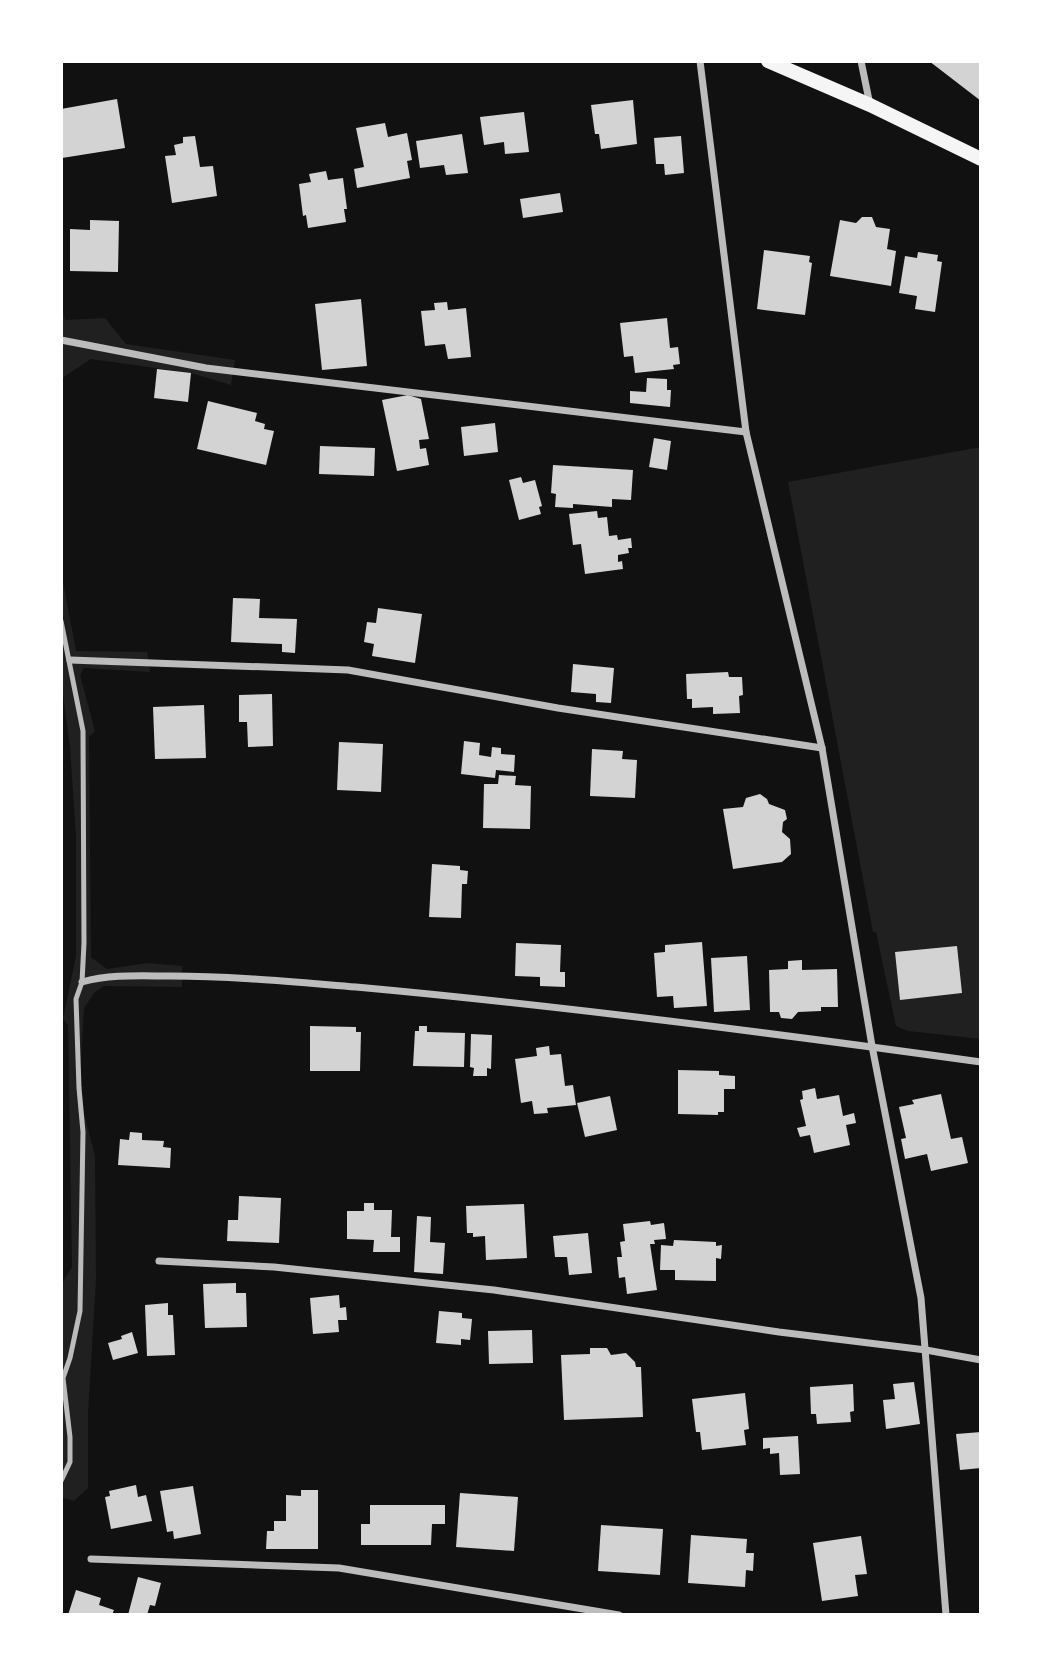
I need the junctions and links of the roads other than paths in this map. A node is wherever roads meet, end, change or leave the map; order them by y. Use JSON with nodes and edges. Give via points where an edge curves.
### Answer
{"nodes":[{"id":1,"x":700,"y":61,"type":"edge"},
{"id":2,"x":768,"y":61,"type":"edge"},
{"id":3,"x":861,"y":61,"type":"edge"},
{"id":4,"x":870,"y":105,"type":"junction"},
{"id":5,"x":981,"y":159,"type":"edge"},
{"id":6,"x":61,"y":340,"type":"edge"},
{"id":7,"x":746,"y":432,"type":"junction"},
{"id":8,"x":61,"y":621,"type":"edge"},
{"id":9,"x":70,"y":660,"type":"junction"},
{"id":10,"x":822,"y":748,"type":"junction"},
{"id":11,"x":82,"y":982,"type":"junction"},
{"id":12,"x":872,"y":1046,"type":"junction"},
{"id":13,"x":981,"y":1062,"type":"edge"},
{"id":14,"x":159,"y":1261,"type":"dead end"},
{"id":15,"x":926,"y":1350,"type":"junction"},
{"id":16,"x":981,"y":1360,"type":"edge"},
{"id":17,"x":61,"y":1481,"type":"edge"},
{"id":18,"x":91,"y":1559,"type":"dead end"},
{"id":19,"x":619,"y":1615,"type":"edge"},
{"id":20,"x":946,"y":1615,"type":"edge"}],
"edges":[{"from":1,"to":7,"type":"street"},
{"from":2,"to":4,"type":"main road"},
{"from":3,"to":4,"type":"street"},
{"from":4,"to":5,"type":"main road"},
{"from":6,"to":7,"type":"street","via":[[206,368]]},
{"from":7,"to":10,"type":"street"},
{"from":8,"to":9,"type":"lane"},
{"from":9,"to":10,"type":"street","via":[[348,670]]},
{"from":9,"to":11,"type":"lane","via":[[83,731]]},
{"from":10,"to":12,"type":"street"},
{"from":11,"to":12,"type":"street","via":[[105,975],[298,982],[531,1003]]},
{"from":11,"to":17,"type":"lane","via":[[76,999],[83,1132],[80,1311],[63,1378],[70,1462]]},
{"from":12,"to":13,"type":"street"},
{"from":12,"to":15,"type":"street"},
{"from":14,"to":15,"type":"street","via":[[274,1267],[494,1290]]},
{"from":15,"to":16,"type":"street"},
{"from":15,"to":20,"type":"street"},
{"from":18,"to":19,"type":"street","via":[[339,1568]]}]}
